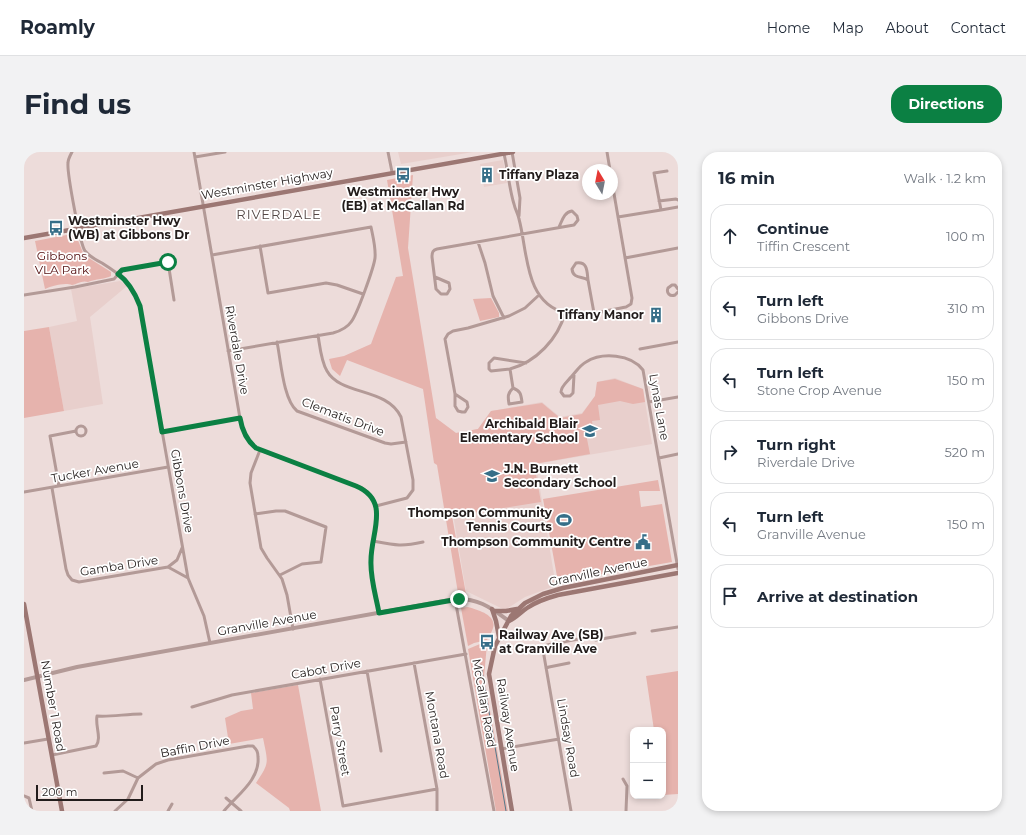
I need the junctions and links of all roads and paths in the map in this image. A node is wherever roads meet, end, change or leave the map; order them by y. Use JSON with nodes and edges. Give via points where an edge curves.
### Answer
{"nodes":[{"id":1,"x":72,"y":152,"type":"edge"},
{"id":2,"x":194,"y":152,"type":"edge"},
{"id":3,"x":224,"y":152,"type":"edge"},
{"id":4,"x":388,"y":152,"type":"edge"},
{"id":5,"x":513,"y":152,"type":"edge"},
{"id":6,"x":607,"y":152,"type":"edge"},
{"id":7,"x":504,"y":154,"type":"junction"},
{"id":8,"x":195,"y":157,"type":"junction"},
{"id":9,"x":609,"y":164,"type":"edge"},
{"id":10,"x":667,"y":170,"type":"dead end"},
{"id":11,"x":392,"y":172,"type":"junction"},
{"id":12,"x":615,"y":200,"type":"edge"},
{"id":13,"x":678,"y":200,"type":"edge"},
{"id":14,"x":659,"y":201,"type":"junction"},
{"id":15,"x":203,"y":206,"type":"junction"},
{"id":16,"x":678,"y":207,"type":"edge"},
{"id":17,"x":661,"y":210,"type":"junction"},
{"id":18,"x":618,"y":217,"type":"junction"},
{"id":19,"x":519,"y":218,"type":"junction"},
{"id":20,"x":559,"y":227,"type":"junction"},
{"id":21,"x":78,"y":228,"type":"junction"},
{"id":22,"x":522,"y":234,"type":"junction"},
{"id":23,"x":24,"y":238,"type":"edge"},
{"id":24,"x":478,"y":242,"type":"junction"},
{"id":25,"x":260,"y":246,"type":"junction"},
{"id":26,"x":678,"y":248,"type":"edge"},
{"id":27,"x":212,"y":254,"type":"junction"},
{"id":28,"x":625,"y":258,"type":"junction"},
{"id":29,"x":118,"y":274,"type":"junction"},
{"id":30,"x":435,"y":277,"type":"junction"},
{"id":31,"x":588,"y":280,"type":"junction"},
{"id":32,"x":678,"y":289,"type":"edge"},
{"id":33,"x":678,"y":292,"type":"edge"},
{"id":34,"x":363,"y":294,"type":"junction"},
{"id":35,"x":24,"y":295,"type":"edge"},
{"id":36,"x":539,"y":295,"type":"junction"},
{"id":37,"x":174,"y":300,"type":"dead end"},
{"id":38,"x":565,"y":313,"type":"junction"},
{"id":39,"x":594,"y":313,"type":"junction"},
{"id":40,"x":504,"y":318,"type":"junction"},
{"id":41,"x":318,"y":335,"type":"junction"},
{"id":42,"x":277,"y":342,"type":"junction"},
{"id":43,"x":678,"y":342,"type":"edge"},
{"id":44,"x":640,"y":349,"type":"dead end"},
{"id":45,"x":228,"y":350,"type":"junction"},
{"id":46,"x":526,"y":363,"type":"junction"},
{"id":47,"x":510,"y":369,"type":"junction"},
{"id":48,"x":574,"y":375,"type":"junction"},
{"id":49,"x":513,"y":388,"type":"junction"},
{"id":50,"x":455,"y":394,"type":"junction"},
{"id":51,"x":678,"y":397,"type":"edge"},
{"id":52,"x":649,"y":402,"type":"junction"},
{"id":53,"x":240,"y":418,"type":"junction"},
{"id":54,"x":76,"y":431,"type":"dead end"},
{"id":55,"x":162,"y":432,"type":"junction"},
{"id":56,"x":406,"y":442,"type":"junction"},
{"id":57,"x":260,"y":450,"type":"junction"},
{"id":58,"x":678,"y":454,"type":"edge"},
{"id":59,"x":659,"y":458,"type":"junction"},
{"id":60,"x":168,"y":467,"type":"junction"},
{"id":61,"x":59,"y":486,"type":"junction"},
{"id":62,"x":52,"y":488,"type":"junction"},
{"id":63,"x":24,"y":492,"type":"edge"},
{"id":64,"x":376,"y":506,"type":"junction"},
{"id":65,"x":255,"y":514,"type":"junction"},
{"id":66,"x":373,"y":541,"type":"junction"},
{"id":67,"x":423,"y":542,"type":"dead end"},
{"id":68,"x":183,"y":547,"type":"junction"},
{"id":69,"x":168,"y":567,"type":"junction"},
{"id":70,"x":678,"y":567,"type":"edge"},
{"id":71,"x":678,"y":573,"type":"edge"},
{"id":72,"x":280,"y":575,"type":"junction"},
{"id":73,"x":188,"y":578,"type":"junction"},
{"id":74,"x":455,"y":599,"type":"junction"},
{"id":75,"x":24,"y":604,"type":"edge"},
{"id":76,"x":518,"y":608,"type":"junction"},
{"id":77,"x":493,"y":610,"type":"junction"},
{"id":78,"x":379,"y":613,"type":"junction"},
{"id":79,"x":509,"y":622,"type":"junction"},
{"id":80,"x":678,"y":627,"type":"edge"},
{"id":81,"x":293,"y":629,"type":"junction"},
{"id":82,"x":652,"y":631,"type":"dead end"},
{"id":83,"x":636,"y":633,"type":"dead end"},
{"id":84,"x":499,"y":637,"type":"junction"},
{"id":85,"x":210,"y":643,"type":"junction"},
{"id":86,"x":466,"y":654,"type":"junction"},
{"id":87,"x":414,"y":663,"type":"junction"},
{"id":88,"x":569,"y":663,"type":"dead end"},
{"id":89,"x":546,"y":668,"type":"junction"},
{"id":90,"x":367,"y":671,"type":"junction"},
{"id":91,"x":37,"y":677,"type":"junction"},
{"id":92,"x":320,"y":679,"type":"junction"},
{"id":93,"x":24,"y":680,"type":"edge"},
{"id":94,"x":192,"y":708,"type":"dead end"},
{"id":95,"x":141,"y":714,"type":"dead end"},
{"id":96,"x":48,"y":739,"type":"junction"},
{"id":97,"x":559,"y":739,"type":"junction"},
{"id":98,"x":24,"y":743,"type":"edge"},
{"id":99,"x":501,"y":749,"type":"junction"},
{"id":100,"x":381,"y":750,"type":"dead end"},
{"id":101,"x":51,"y":755,"type":"junction"},
{"id":102,"x":104,"y":773,"type":"dead end"},
{"id":103,"x":138,"y":778,"type":"junction"},
{"id":104,"x":622,"y":778,"type":"dead end"},
{"id":105,"x":437,"y":789,"type":"junction"},
{"id":106,"x":24,"y":796,"type":"edge"},
{"id":107,"x":226,"y":798,"type":"dead end"},
{"id":108,"x":231,"y":802,"type":"junction"},
{"id":109,"x":172,"y":804,"type":"dead end"},
{"id":110,"x":32,"y":811,"type":"edge"},
{"id":111,"x":62,"y":811,"type":"edge"},
{"id":112,"x":115,"y":811,"type":"edge"},
{"id":113,"x":168,"y":811,"type":"edge"},
{"id":114,"x":224,"y":811,"type":"edge"},
{"id":115,"x":241,"y":811,"type":"edge"},
{"id":116,"x":437,"y":811,"type":"edge"},
{"id":117,"x":494,"y":811,"type":"edge"},
{"id":118,"x":512,"y":811,"type":"edge"},
{"id":119,"x":571,"y":811,"type":"edge"},
{"id":120,"x":626,"y":811,"type":"edge"}],
"edges":[{"from":1,"to":21,"type":"street","name":"Gibbons Drive","via":[[68,167]]},
{"from":2,"to":8,"type":"street","name":"Riverdale Drive"},
{"from":3,"to":8,"type":"street"},
{"from":4,"to":11,"type":"street"},
{"from":5,"to":7,"type":"main road","name":"Westminster Highway"},
{"from":5,"to":19,"type":"street","via":[[520,198]]},
{"from":6,"to":9,"type":"street"},
{"from":7,"to":11,"type":"main road","name":"Westminster Highway"},
{"from":7,"to":19,"type":"street"},
{"from":8,"to":15,"type":"street","name":"Riverdale Drive"},
{"from":10,"to":14,"type":"street","via":[[654,173]]},
{"from":11,"to":15,"type":"main road","name":"Westminster Highway"},
{"from":12,"to":18,"type":"street"},
{"from":13,"to":14,"type":"street"},
{"from":14,"to":17,"type":"street"},
{"from":15,"to":21,"type":"main road","name":"Westminster Highway"},
{"from":15,"to":27,"type":"street","name":"Riverdale Drive"},
{"from":16,"to":17,"type":"street"},
{"from":17,"to":18,"type":"street"},
{"from":18,"to":28,"type":"street"},
{"from":19,"to":22,"type":"street"},
{"from":20,"to":20,"type":"street","via":[[574,225],[578,220],[577,216],[573,212],[567,212]]},
{"from":20,"to":22,"type":"street"},
{"from":21,"to":23,"type":"main road","name":"Westminster Highway"},
{"from":21,"to":29,"type":"street","name":"Gibbons Drive","via":[[84,250]]},
{"from":22,"to":24,"type":"street"},
{"from":22,"to":36,"type":"street","via":[[531,279]]},
{"from":24,"to":30,"type":"street","via":[[435,250],[432,254]]},
{"from":24,"to":40,"type":"street","via":[[493,296]]},
{"from":25,"to":27,"type":"street"},
{"from":25,"to":34,"type":"street","via":[[268,293],[326,283]]},
{"from":25,"to":34,"type":"street","via":[[371,227],[375,260]]},
{"from":26,"to":28,"type":"street"},
{"from":27,"to":45,"type":"street","name":"Riverdale Drive"},
{"from":28,"to":39,"type":"street","via":[[631,304]]},
{"from":29,"to":35,"type":"street","via":[[114,279]]},
{"from":29,"to":37,"type":"street","via":[[122,270],[168,262]]},
{"from":29,"to":55,"type":"street","name":"Gibbons Drive","via":[[132,288],[140,306]]},
{"from":30,"to":30,"type":"street","via":[[437,291],[447,294],[449,283]]},
{"from":31,"to":31,"type":"street","via":[[585,265],[574,265],[573,274]]},
{"from":31,"to":39,"type":"street"},
{"from":32,"to":33,"type":"street","via":[[675,285],[667,289],[672,296]]},
{"from":34,"to":41,"type":"street","via":[[348,325],[337,332]]},
{"from":36,"to":38,"type":"street","via":[[548,304]]},
{"from":36,"to":40,"type":"street","via":[[525,308]]},
{"from":38,"to":39,"type":"street"},
{"from":38,"to":46,"type":"street","via":[[552,341]]},
{"from":40,"to":50,"type":"street","via":[[453,331],[446,336]]},
{"from":41,"to":42,"type":"street"},
{"from":41,"to":56,"type":"street","via":[[323,363],[330,376],[340,383],[393,405],[401,417]]},
{"from":42,"to":45,"type":"street"},
{"from":42,"to":56,"type":"street","name":"Clematis Drive","via":[[286,393],[295,409],[378,442]]},
{"from":43,"to":44,"type":"street"},
{"from":45,"to":53,"type":"street","name":"Riverdale Drive"},
{"from":46,"to":47,"type":"street"},
{"from":46,"to":47,"type":"street","via":[[494,358],[489,362],[489,368],[493,372]]},
{"from":47,"to":49,"type":"street"},
{"from":48,"to":48,"type":"street","via":[[561,388],[564,396],[573,394]]},
{"from":48,"to":52,"type":"street","name":"Lynas Lane","via":[[585,362],[605,356],[633,362],[641,367]]},
{"from":49,"to":49,"type":"street","via":[[508,395],[509,404],[522,402],[520,393]]},
{"from":50,"to":50,"type":"street","via":[[456,408],[460,412],[465,412],[467,402]]},
{"from":51,"to":52,"type":"street"},
{"from":52,"to":59,"type":"street","name":"Lynas Lane"},
{"from":53,"to":55,"type":"street"},
{"from":53,"to":57,"type":"street","name":"Riverdale Drive","via":[[246,437]]},
{"from":54,"to":61,"type":"street","via":[[50,436]]},
{"from":55,"to":60,"type":"street","name":"Gibbons Drive"},
{"from":56,"to":64,"type":"street","via":[[413,480],[411,493],[405,499]]},
{"from":57,"to":64,"type":"street","name":"Riverdale Drive","via":[[362,488],[373,498]]},
{"from":57,"to":65,"type":"street","via":[[250,478]]},
{"from":58,"to":59,"type":"street"},
{"from":59,"to":70,"type":"street","name":"Lynas Lane"},
{"from":60,"to":61,"type":"street","name":"Tucker Avenue"},
{"from":60,"to":68,"type":"street","name":"Gibbons Drive"},
{"from":61,"to":62,"type":"street","name":"Tucker Avenue"},
{"from":62,"to":63,"type":"street","name":"Tucker Avenue"},
{"from":62,"to":69,"type":"street","name":"Gamba Drive","via":[[66,568],[72,580],[79,582]]},
{"from":64,"to":66,"type":"street"},
{"from":65,"to":72,"type":"street","via":[[261,548]]},
{"from":65,"to":72,"type":"street","via":[[285,512],[326,527],[321,562],[302,564]]},
{"from":66,"to":67,"type":"street","via":[[398,546]]},
{"from":66,"to":78,"type":"street","via":[[371,572]]},
{"from":68,"to":69,"type":"street","name":"Gamba Drive","via":[[177,560]]},
{"from":68,"to":73,"type":"street","name":"Gibbons Drive"},
{"from":69,"to":73,"type":"street","name":"Gamba Drive"},
{"from":70,"to":76,"type":"main road","name":"Granville Avenue","via":[[557,590],[533,598]]},
{"from":71,"to":79,"type":"main road","name":"Granville Avenue","via":[[545,598]]},
{"from":72,"to":81,"type":"street"},
{"from":73,"to":85,"type":"street","name":"Gibbons Drive","via":[[202,609]]},
{"from":74,"to":77,"type":"street","name":"Granville Avenue","via":[[477,601]]},
{"from":74,"to":78,"type":"street","name":"Granville Avenue"},
{"from":74,"to":86,"type":"street","name":"McCallan Road"},
{"from":75,"to":91,"type":"main road","name":"Number 1 Road"},
{"from":76,"to":77,"type":"main road","via":[[506,611]]},
{"from":76,"to":79,"type":"main road","name":"Granville Avenue"},
{"from":77,"to":79,"type":"street","name":"Granville Avenue"},
{"from":77,"to":84,"type":"main road"},
{"from":78,"to":81,"type":"street","name":"Granville Avenue"},
{"from":79,"to":84,"type":"main road","name":"Railway Avenue"},
{"from":80,"to":82,"type":"street"},
{"from":81,"to":85,"type":"street","name":"Granville Avenue"},
{"from":83,"to":89,"type":"street","name":"Lindsay Road","via":[[596,640],[589,637],[547,645],[543,650]]},
{"from":84,"to":99,"type":"main road","name":"Railway Avenue","via":[[489,674]]},
{"from":85,"to":91,"type":"street","name":"Granville Avenue"},
{"from":86,"to":87,"type":"street","name":"Cabot Drive"},
{"from":86,"to":117,"type":"street","name":"McCallan Road"},
{"from":87,"to":90,"type":"street","name":"Cabot Drive"},
{"from":87,"to":105,"type":"street","name":"Montana Road"},
{"from":88,"to":89,"type":"street"},
{"from":89,"to":97,"type":"street","name":"Lindsay Road"},
{"from":90,"to":92,"type":"street","name":"Cabot Drive"},
{"from":90,"to":100,"type":"street"},
{"from":91,"to":93,"type":"street","name":"Granville Avenue"},
{"from":91,"to":96,"type":"main road","name":"Number 1 Road"},
{"from":92,"to":94,"type":"street","name":"Cabot Drive","via":[[232,695]]},
{"from":92,"to":105,"type":"street","name":"Parry Street","via":[[343,806]]},
{"from":95,"to":101,"type":"street","via":[[97,716],[99,741],[96,746]]},
{"from":96,"to":98,"type":"street"},
{"from":96,"to":101,"type":"main road","name":"Number 1 Road"},
{"from":97,"to":99,"type":"street"},
{"from":97,"to":119,"type":"street","name":"Lindsay Road"},
{"from":99,"to":118,"type":"main road","name":"Railway Avenue"},
{"from":101,"to":111,"type":"main road","name":"Number 1 Road"},
{"from":102,"to":103,"type":"street","via":[[123,771]]},
{"from":103,"to":108,"type":"street","name":"Baffin Drive","via":[[156,764],[168,760],[253,746],[258,754],[257,771]]},
{"from":103,"to":112,"type":"street","name":"Baffin Drive","via":[[128,799]]},
{"from":104,"to":120,"type":"street","via":[[627,786]]},
{"from":105,"to":116,"type":"street","name":"Montana Road"},
{"from":106,"to":110,"type":"street","via":[[29,798]]},
{"from":107,"to":108,"type":"street"},
{"from":108,"to":114,"type":"street"},
{"from":108,"to":115,"type":"street"},
{"from":109,"to":113,"type":"street"}]}
